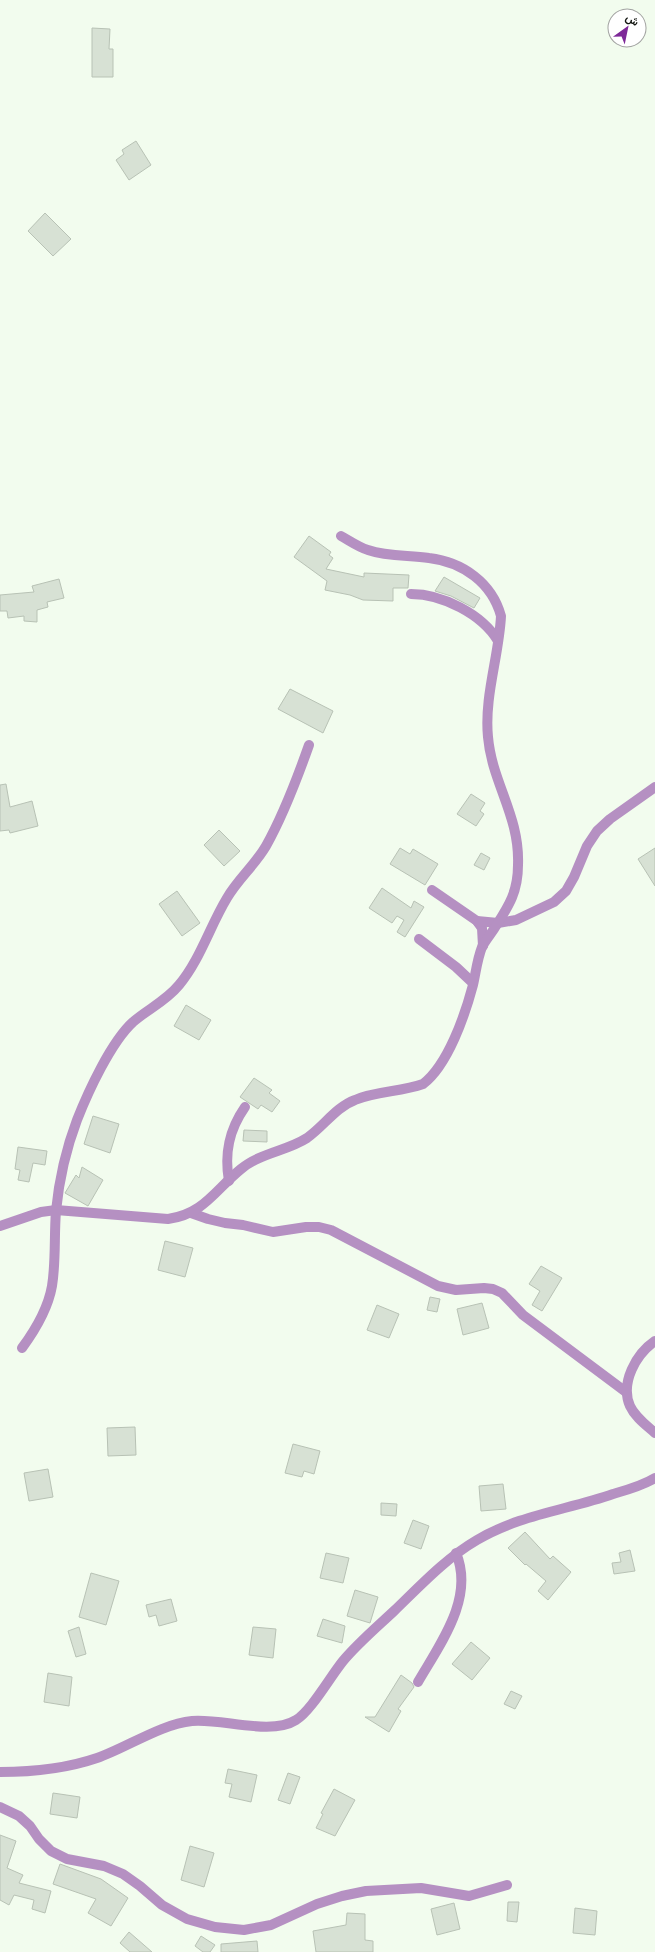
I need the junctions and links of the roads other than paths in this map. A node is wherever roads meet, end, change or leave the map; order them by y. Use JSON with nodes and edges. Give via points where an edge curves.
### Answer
{"nodes":[{"id":1,"x":341,"y":536,"type":"dead end"},
{"id":2,"x":411,"y":594,"type":"dead end"},
{"id":3,"x":498,"y":641,"type":"junction"},
{"id":4,"x":309,"y":744,"type":"dead end"},
{"id":5,"x":655,"y":786,"type":"edge"},
{"id":6,"x":432,"y":890,"type":"dead end"},
{"id":7,"x":477,"y":921,"type":"junction"},
{"id":8,"x":498,"y":923,"type":"junction"},
{"id":9,"x":418,"y":939,"type":"dead end"},
{"id":10,"x":483,"y":946,"type":"junction"},
{"id":11,"x":473,"y":983,"type":"junction"},
{"id":12,"x":245,"y":1107,"type":"dead end"},
{"id":13,"x":229,"y":1181,"type":"junction"},
{"id":14,"x":56,"y":1210,"type":"junction"},
{"id":15,"x":191,"y":1213,"type":"junction"},
{"id":16,"x":0,"y":1226,"type":"edge"},
{"id":17,"x":655,"y":1341,"type":"edge"},
{"id":18,"x":22,"y":1348,"type":"dead end"},
{"id":19,"x":626,"y":1392,"type":"junction"},
{"id":20,"x":655,"y":1433,"type":"edge"},
{"id":21,"x":655,"y":1478,"type":"edge"},
{"id":22,"x":456,"y":1553,"type":"junction"},
{"id":23,"x":418,"y":1682,"type":"dead end"},
{"id":24,"x":0,"y":1772,"type":"edge"},
{"id":25,"x":0,"y":1807,"type":"edge"},
{"id":26,"x":507,"y":1884,"type":"dead end"}],
"edges":[{"from":1,"to":3,"type":"street","via":[[369,550],[384,554],[431,558],[467,571],[489,590],[497,602],[501,616]]},
{"from":2,"to":3,"type":"street","via":[[434,596],[470,614],[491,629]]},
{"from":3,"to":8,"type":"street","via":[[487,718],[488,736],[495,772],[515,825],[518,866],[516,890]]},
{"from":4,"to":14,"type":"street","via":[[286,806],[266,846],[226,899],[190,968],[165,1000],[133,1022],[121,1036],[96,1079],[74,1128],[64,1164]]},
{"from":5,"to":8,"type":"street","via":[[597,831],[587,846],[572,882],[554,902],[516,920]]},
{"from":6,"to":7,"type":"street"},
{"from":7,"to":8,"type":"street"},
{"from":7,"to":10,"type":"street","via":[[482,928]]},
{"from":8,"to":10,"type":"street"},
{"from":9,"to":11,"type":"street"},
{"from":10,"to":11,"type":"street","via":[[476,964]]},
{"from":11,"to":13,"type":"street","via":[[465,1013],[453,1042],[432,1078],[413,1088],[355,1100],[343,1106],[306,1138],[291,1147],[257,1159],[242,1168]]},
{"from":12,"to":13,"type":"street","via":[[228,1142],[226,1161]]},
{"from":13,"to":15,"type":"street","via":[[210,1200]]},
{"from":14,"to":15,"type":"street","via":[[168,1219]]},
{"from":14,"to":16,"type":"street","via":[[41,1212]]},
{"from":14,"to":18,"type":"street","via":[[52,1286],[46,1308],[36,1329]]},
{"from":15,"to":19,"type":"street","via":[[225,1223],[243,1224],[273,1232],[306,1227],[331,1230],[438,1286],[456,1290],[493,1289],[502,1294],[523,1315]]},
{"from":17,"to":19,"type":"street","via":[[638,1358],[630,1374]]},
{"from":19,"to":20,"type":"street","via":[[630,1406],[638,1418]]},
{"from":21,"to":22,"type":"street","via":[[646,1484],[602,1498],[517,1521]]},
{"from":22,"to":23,"type":"street","via":[[463,1575],[457,1604],[443,1639]]},
{"from":22,"to":24,"type":"street","via":[[344,1659],[306,1712],[296,1721],[283,1726],[270,1726],[193,1721],[177,1724],[96,1758],[64,1767],[31,1772]]},
{"from":25,"to":26,"type":"street","via":[[19,1816],[51,1851],[67,1859],[104,1866],[123,1874],[162,1905],[187,1919],[215,1927],[244,1930],[271,1925],[317,1904],[366,1891],[421,1888],[468,1896]]}]}
